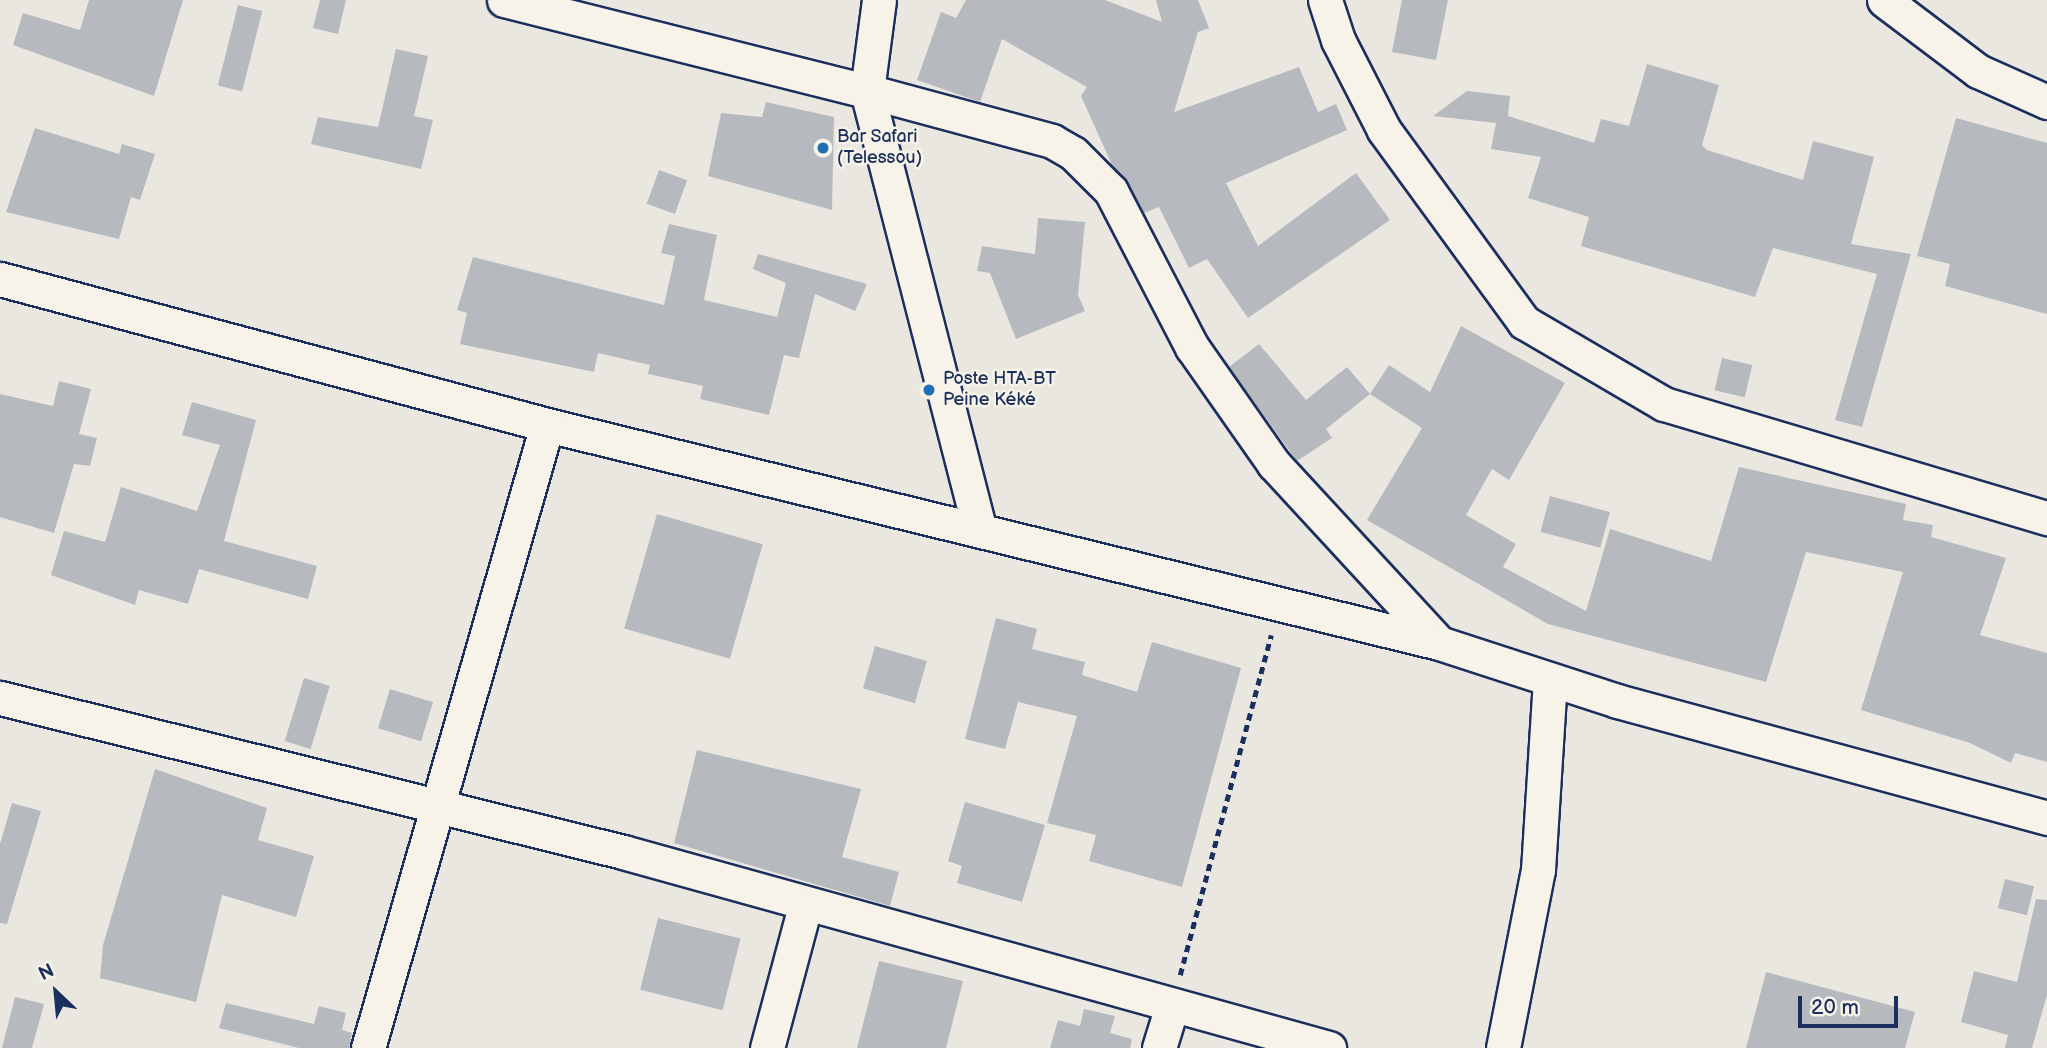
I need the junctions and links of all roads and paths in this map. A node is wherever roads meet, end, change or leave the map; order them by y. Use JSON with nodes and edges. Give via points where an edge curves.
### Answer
{"nodes":[{"id":1,"x":504,"y":0,"type":"edge"},
{"id":2,"x":879,"y":0,"type":"edge"},
{"id":3,"x":1325,"y":0,"type":"edge"},
{"id":4,"x":1884,"y":0,"type":"edge"},
{"id":5,"x":867,"y":91,"type":"junction"},
{"id":6,"x":2047,"y":102,"type":"edge"},
{"id":7,"x":0,"y":279,"type":"edge"},
{"id":8,"x":547,"y":425,"type":"junction"},
{"id":9,"x":2047,"y":519,"type":"edge"},
{"id":10,"x":980,"y":531,"type":"junction"},
{"id":11,"x":1279,"y":603,"type":"junction"},
{"id":12,"x":1439,"y":643,"type":"junction"},
{"id":13,"x":1550,"y":679,"type":"junction"},
{"id":14,"x":0,"y":698,"type":"edge"},
{"id":15,"x":435,"y":804,"type":"junction"},
{"id":16,"x":2047,"y":818,"type":"edge"},
{"id":17,"x":805,"y":906,"type":"junction"},
{"id":18,"x":1172,"y":1006,"type":"junction"},
{"id":19,"x":368,"y":1048,"type":"edge"},
{"id":20,"x":767,"y":1048,"type":"edge"},
{"id":21,"x":1160,"y":1048,"type":"edge"},
{"id":22,"x":1329,"y":1048,"type":"edge"},
{"id":23,"x":1503,"y":1048,"type":"edge"}],
"edges":[{"from":1,"to":5,"type":"street"},
{"from":2,"to":5,"type":"street"},
{"from":3,"to":9,"type":"street","via":[[1338,40],[1384,130],[1524,322],[1664,404]]},
{"from":4,"to":6,"type":"street","via":[[1978,71]]},
{"from":5,"to":10,"type":"street"},
{"from":5,"to":12,"type":"street","via":[[1052,141],[1095,171],[1192,347],[1274,464]]},
{"from":7,"to":8,"type":"street"},
{"from":8,"to":10,"type":"street"},
{"from":8,"to":15,"type":"street"},
{"from":10,"to":11,"type":"street"},
{"from":11,"to":12,"type":"street"},
{"from":11,"to":18,"type":"path"},
{"from":12,"to":13,"type":"street"},
{"from":13,"to":16,"type":"street"},
{"from":13,"to":23,"type":"street","via":[[1538,870]]},
{"from":14,"to":15,"type":"street"},
{"from":15,"to":17,"type":"street"},
{"from":15,"to":19,"type":"street"},
{"from":17,"to":18,"type":"street"},
{"from":17,"to":20,"type":"street"},
{"from":18,"to":21,"type":"street"},
{"from":18,"to":22,"type":"street"}]}
